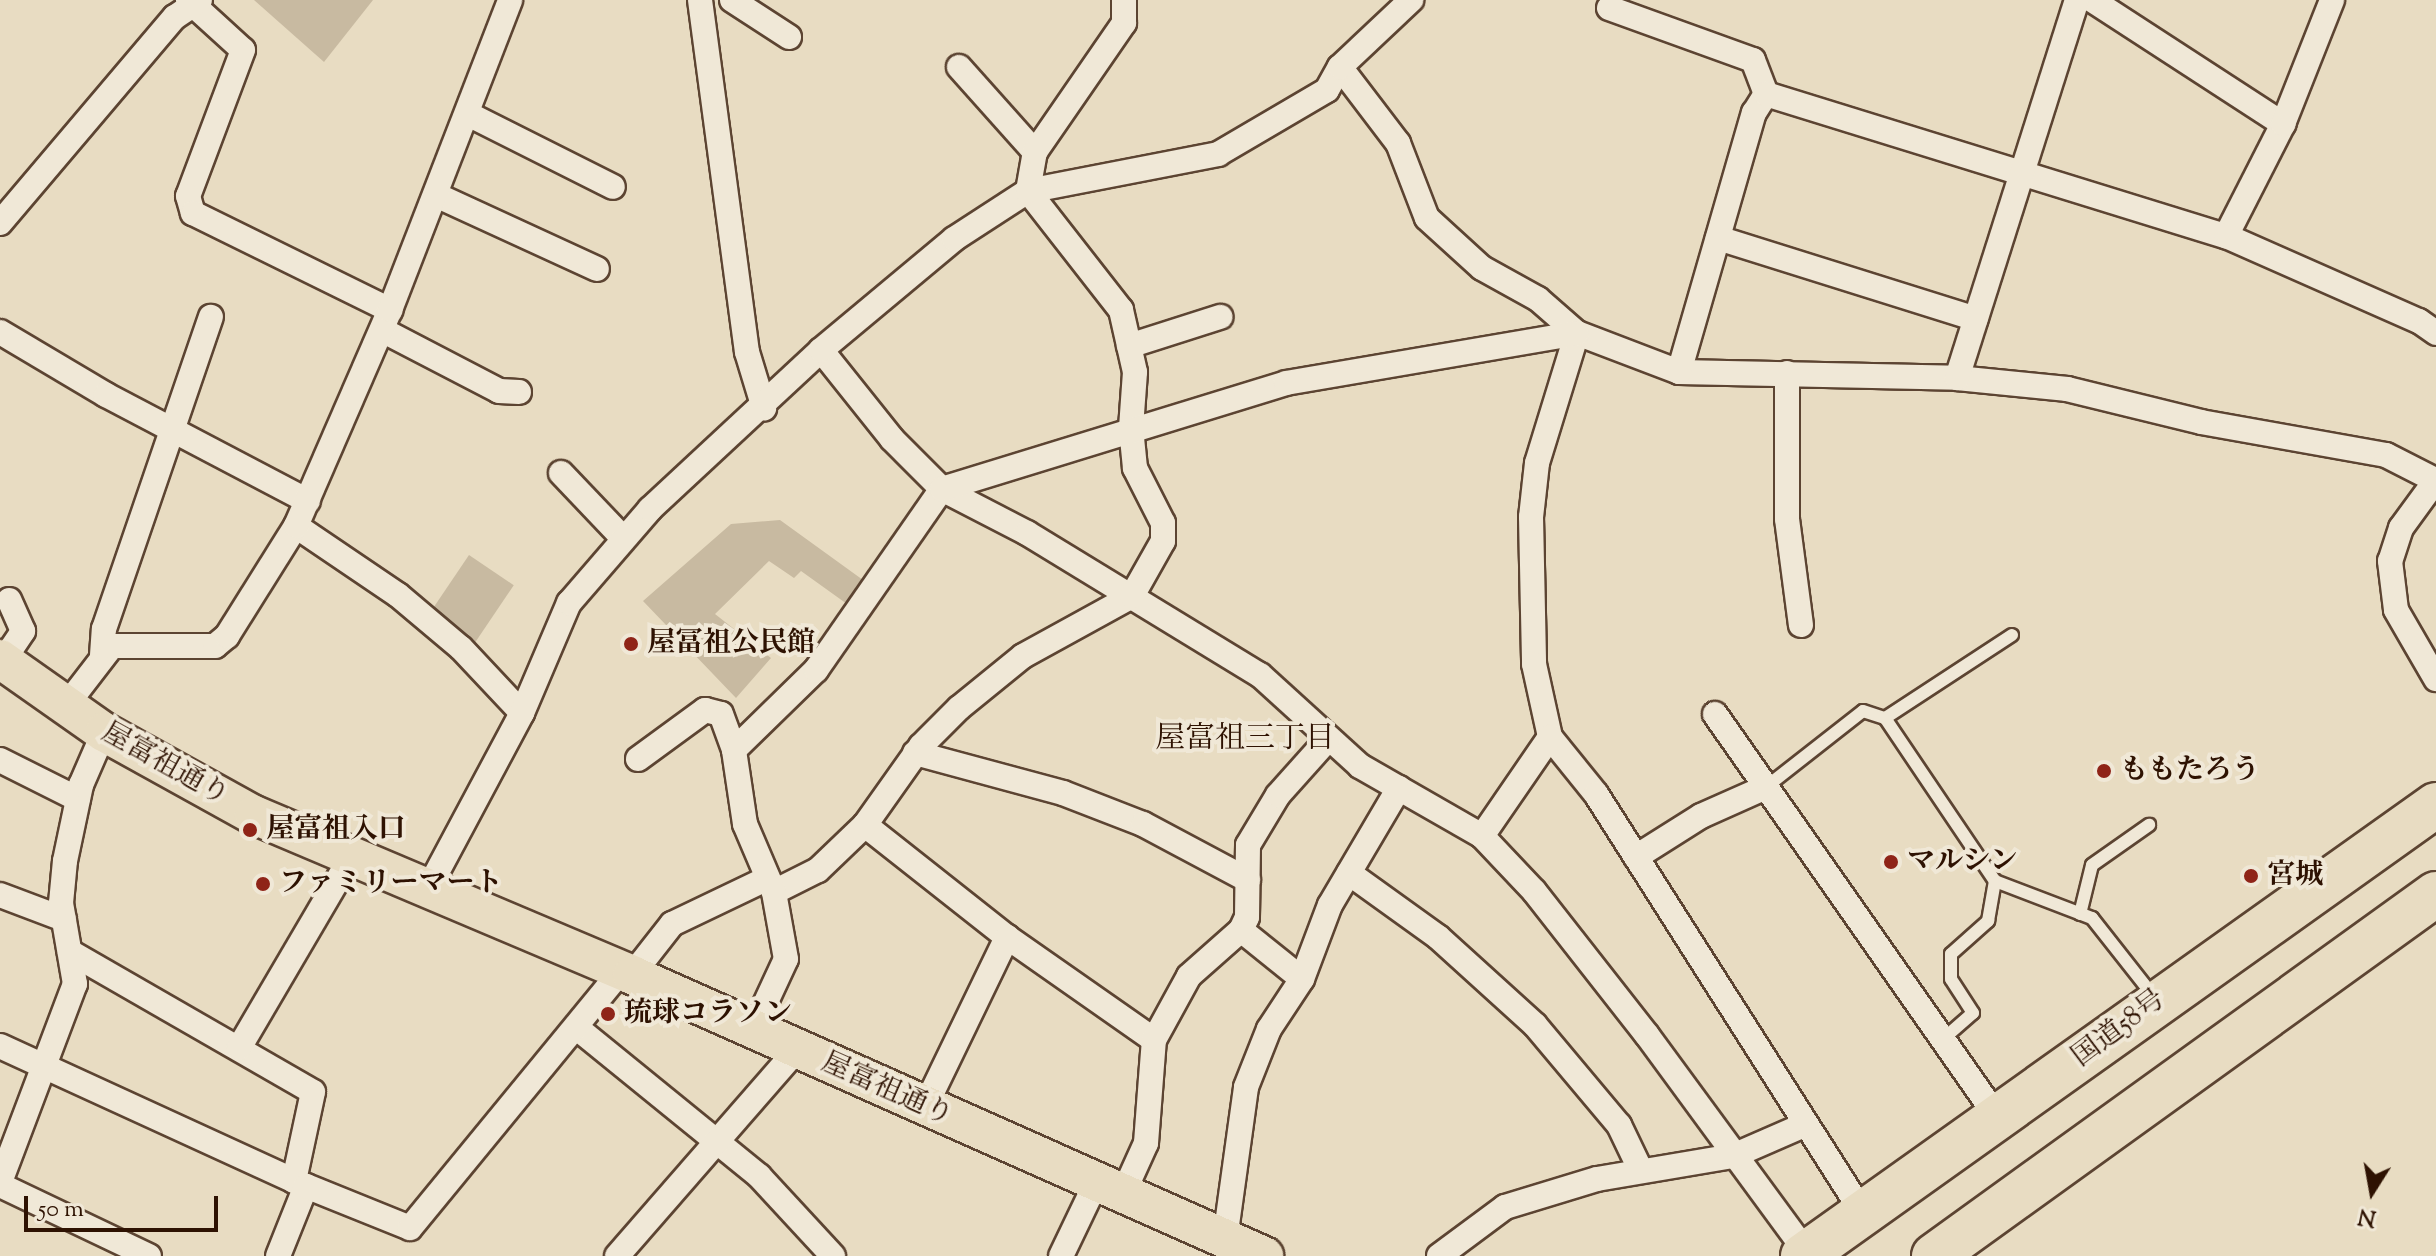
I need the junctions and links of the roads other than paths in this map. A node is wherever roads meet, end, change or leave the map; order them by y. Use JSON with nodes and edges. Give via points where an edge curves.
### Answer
{"nodes":[{"id":1,"x":510,"y":0,"type":"edge"},
{"id":2,"x":700,"y":0,"type":"edge"},
{"id":3,"x":732,"y":0,"type":"edge"},
{"id":4,"x":1124,"y":0,"type":"edge"},
{"id":5,"x":1411,"y":0,"type":"edge"},
{"id":6,"x":2077,"y":0,"type":"edge"},
{"id":7,"x":2092,"y":0,"type":"edge"},
{"id":8,"x":2332,"y":0,"type":"edge"},
{"id":9,"x":194,"y":2,"type":"edge"},
{"id":10,"x":1609,"y":8,"type":"dead end"},
{"id":11,"x":789,"y":37,"type":"dead end"},
{"id":12,"x":959,"y":67,"type":"dead end"},
{"id":13,"x":1340,"y":67,"type":"junction"},
{"id":14,"x":1766,"y":94,"type":"junction"},
{"id":15,"x":468,"y":114,"type":"junction"},
{"id":16,"x":2283,"y":124,"type":"junction"},
{"id":17,"x":1035,"y":152,"type":"junction"},
{"id":18,"x":2022,"y":171,"type":"junction"},
{"id":19,"x":613,"y":187,"type":"dead end"},
{"id":20,"x":1028,"y":191,"type":"junction"},
{"id":21,"x":436,"y":195,"type":"junction"},
{"id":22,"x":2,"y":218,"type":"edge"},
{"id":23,"x":2226,"y":236,"type":"junction"},
{"id":24,"x":1718,"y":238,"type":"junction"},
{"id":25,"x":597,"y":269,"type":"dead end"},
{"id":26,"x":211,"y":317,"type":"dead end"},
{"id":27,"x":1220,"y":317,"type":"dead end"},
{"id":28,"x":1976,"y":319,"type":"junction"},
{"id":29,"x":386,"y":320,"type":"junction"},
{"id":30,"x":0,"y":332,"type":"edge"},
{"id":31,"x":1577,"y":333,"type":"junction"},
{"id":32,"x":2436,"y":333,"type":"edge"},
{"id":33,"x":1129,"y":346,"type":"junction"},
{"id":34,"x":821,"y":350,"type":"junction"},
{"id":35,"x":1679,"y":372,"type":"junction"},
{"id":36,"x":1787,"y":373,"type":"junction"},
{"id":37,"x":1957,"y":378,"type":"junction"},
{"id":38,"x":519,"y":392,"type":"dead end"},
{"id":39,"x":764,"y":408,"type":"junction"},
{"id":40,"x":1131,"y":428,"type":"junction"},
{"id":41,"x":173,"y":429,"type":"junction"},
{"id":42,"x":561,"y":473,"type":"dead end"},
{"id":43,"x":2436,"y":480,"type":"edge"},
{"id":44,"x":942,"y":489,"type":"junction"},
{"id":45,"x":308,"y":501,"type":"junction"},
{"id":46,"x":296,"y":526,"type":"junction"},
{"id":47,"x":623,"y":538,"type":"junction"},
{"id":48,"x":1132,"y":596,"type":"junction"},
{"id":49,"x":9,"y":600,"type":"dead end"},
{"id":50,"x":1801,"y":625,"type":"dead end"},
{"id":51,"x":2012,"y":635,"type":"dead end"},
{"id":52,"x":102,"y":655,"type":"junction"},
{"id":53,"x":2,"y":660,"type":"edge"},
{"id":54,"x":2436,"y":679,"type":"edge"},
{"id":55,"x":65,"y":707,"type":"junction"},
{"id":56,"x":522,"y":713,"type":"junction"},
{"id":57,"x":1715,"y":714,"type":"dead end"},
{"id":58,"x":1885,"y":718,"type":"junction"},
{"id":59,"x":104,"y":732,"type":"junction"},
{"id":60,"x":1550,"y":737,"type":"junction"},
{"id":61,"x":1329,"y":738,"type":"junction"},
{"id":62,"x":734,"y":750,"type":"junction"},
{"id":63,"x":915,"y":753,"type":"junction"},
{"id":64,"x":638,"y":759,"type":"dead end"},
{"id":65,"x":0,"y":760,"type":"edge"},
{"id":66,"x":1766,"y":787,"type":"junction"},
{"id":67,"x":1399,"y":788,"type":"junction"},
{"id":68,"x":78,"y":799,"type":"junction"},
{"id":69,"x":2436,"y":805,"type":"edge"},
{"id":70,"x":865,"y":825,"type":"junction"},
{"id":71,"x":2149,"y":825,"type":"dead end"},
{"id":72,"x":1482,"y":836,"type":"junction"},
{"id":73,"x":1636,"y":857,"type":"junction"},
{"id":74,"x":350,"y":859,"type":"junction"},
{"id":75,"x":1349,"y":873,"type":"junction"},
{"id":76,"x":1248,"y":880,"type":"junction"},
{"id":77,"x":1995,"y":881,"type":"junction"},
{"id":78,"x":771,"y":885,"type":"junction"},
{"id":79,"x":428,"y":889,"type":"junction"},
{"id":80,"x":2436,"y":894,"type":"edge"},
{"id":81,"x":0,"y":895,"type":"edge"},
{"id":82,"x":2080,"y":914,"type":"junction"},
{"id":83,"x":64,"y":919,"type":"junction"},
{"id":84,"x":1241,"y":930,"type":"junction"},
{"id":85,"x":1007,"y":937,"type":"junction"},
{"id":86,"x":70,"y":952,"type":"junction"},
{"id":87,"x":626,"y":973,"type":"junction"},
{"id":88,"x":1302,"y":979,"type":"junction"},
{"id":89,"x":2157,"y":1001,"type":"junction"},
{"id":90,"x":577,"y":1028,"type":"junction"},
{"id":91,"x":753,"y":1030,"type":"junction"},
{"id":92,"x":1154,"y":1040,"type":"junction"},
{"id":93,"x":1942,"y":1040,"type":"junction"},
{"id":94,"x":0,"y":1046,"type":"edge"},
{"id":95,"x":239,"y":1048,"type":"junction"},
{"id":96,"x":797,"y":1050,"type":"junction"},
{"id":97,"x":43,"y":1067,"type":"junction"},
{"id":98,"x":925,"y":1107,"type":"junction"},
{"id":99,"x":1999,"y":1119,"type":"junction"},
{"id":100,"x":1804,"y":1125,"type":"junction"},
{"id":101,"x":712,"y":1141,"type":"junction"},
{"id":102,"x":1733,"y":1156,"type":"junction"},
{"id":103,"x":1641,"y":1171,"type":"junction"},
{"id":104,"x":300,"y":1183,"type":"junction"},
{"id":105,"x":0,"y":1184,"type":"edge"},
{"id":106,"x":1110,"y":1188,"type":"junction"},
{"id":107,"x":1864,"y":1214,"type":"junction"},
{"id":108,"x":1225,"y":1239,"type":"junction"},
{"id":109,"x":1805,"y":1255,"type":"edge"},
{"id":110,"x":149,"y":1256,"type":"edge"},
{"id":111,"x":278,"y":1256,"type":"edge"},
{"id":112,"x":617,"y":1256,"type":"edge"},
{"id":113,"x":833,"y":1256,"type":"edge"},
{"id":114,"x":1061,"y":1256,"type":"edge"},
{"id":115,"x":1264,"y":1256,"type":"edge"},
{"id":116,"x":1439,"y":1256,"type":"edge"},
{"id":117,"x":1934,"y":1256,"type":"edge"}],
"edges":[{"from":1,"to":15,"type":"street"},
{"from":2,"to":39,"type":"street","via":[[747,352]]},
{"from":3,"to":11,"type":"street"},
{"from":4,"to":17,"type":"street","via":[[1124,23]]},
{"from":5,"to":13,"type":"street"},
{"from":6,"to":18,"type":"street"},
{"from":7,"to":16,"type":"street"},
{"from":8,"to":16,"type":"street"},
{"from":9,"to":22,"type":"street","via":[[175,17]]},
{"from":9,"to":29,"type":"street","via":[[243,50],[188,196],[193,213]]},
{"from":10,"to":14,"type":"street","via":[[1753,60]]},
{"from":12,"to":17,"type":"street"},
{"from":13,"to":20,"type":"street","via":[[1327,90],[1218,154]]},
{"from":13,"to":31,"type":"street","via":[[1398,143],[1427,218],[1482,268],[1538,299]]},
{"from":14,"to":18,"type":"street"},
{"from":14,"to":24,"type":"street","via":[[1754,113]]},
{"from":15,"to":19,"type":"street"},
{"from":15,"to":21,"type":"street"},
{"from":16,"to":23,"type":"street"},
{"from":17,"to":20,"type":"street"},
{"from":18,"to":23,"type":"street"},
{"from":18,"to":28,"type":"street"},
{"from":20,"to":33,"type":"street","via":[[1121,310]]},
{"from":20,"to":34,"type":"street","via":[[954,239]]},
{"from":21,"to":25,"type":"street"},
{"from":21,"to":29,"type":"street"},
{"from":23,"to":32,"type":"street"},
{"from":24,"to":28,"type":"street"},
{"from":24,"to":35,"type":"street"},
{"from":26,"to":41,"type":"street"},
{"from":27,"to":33,"type":"street"},
{"from":28,"to":37,"type":"street"},
{"from":29,"to":38,"type":"street","via":[[499,391]]},
{"from":29,"to":45,"type":"street"},
{"from":30,"to":41,"type":"street"},
{"from":31,"to":35,"type":"street"},
{"from":31,"to":40,"type":"street","via":[[1286,383]]},
{"from":31,"to":60,"type":"street","via":[[1537,463],[1531,517],[1531,629]]},
{"from":33,"to":40,"type":"street","via":[[1135,372]]},
{"from":34,"to":39,"type":"street"},
{"from":34,"to":44,"type":"street","via":[[892,439]]},
{"from":35,"to":36,"type":"street"},
{"from":36,"to":37,"type":"street"},
{"from":36,"to":50,"type":"street","via":[[1787,519]]},
{"from":37,"to":43,"type":"street","via":[[2067,389],[2201,422],[2386,455]]},
{"from":39,"to":47,"type":"street"},
{"from":40,"to":44,"type":"street"},
{"from":40,"to":48,"type":"street","via":[[1135,468],[1163,523],[1163,541]]},
{"from":41,"to":45,"type":"street"},
{"from":41,"to":52,"type":"street","via":[[104,629]]},
{"from":42,"to":47,"type":"street"},
{"from":43,"to":54,"type":"street","via":[[2401,528],[2390,561],[2396,610]]},
{"from":44,"to":48,"type":"street"},
{"from":44,"to":62,"type":"street","via":[[816,670]]},
{"from":45,"to":46,"type":"street"},
{"from":46,"to":52,"type":"street","via":[[227,636],[215,646],[125,643]]},
{"from":46,"to":56,"type":"street","via":[[398,595],[461,648]]},
{"from":47,"to":56,"type":"street","via":[[569,603]]},
{"from":48,"to":61,"type":"street","via":[[1260,675]]},
{"from":48,"to":63,"type":"street","via":[[1023,656],[959,708]]},
{"from":49,"to":53,"type":"street","via":[[23,631]]},
{"from":51,"to":58,"type":"lane"},
{"from":52,"to":55,"type":"street"},
{"from":53,"to":55,"type":"main road","name":"屋富祖通り"},
{"from":55,"to":59,"type":"main road","name":"屋富祖通り"},
{"from":56,"to":79,"type":"street"},
{"from":57,"to":66,"type":"street"},
{"from":58,"to":66,"type":"lane","via":[[1863,711]]},
{"from":58,"to":77,"type":"lane"},
{"from":59,"to":68,"type":"street"},
{"from":59,"to":74,"type":"main road","name":"屋富祖通り","via":[[254,815]]},
{"from":60,"to":72,"type":"street"},
{"from":60,"to":73,"type":"street","via":[[1596,794]]},
{"from":61,"to":67,"type":"street","via":[[1360,766]]},
{"from":61,"to":76,"type":"street","via":[[1278,795],[1248,845]]},
{"from":62,"to":64,"type":"street","via":[[721,714],[705,710]]},
{"from":62,"to":78,"type":"street","via":[[745,824]]},
{"from":63,"to":70,"type":"street"},
{"from":63,"to":76,"type":"street","via":[[1063,793],[1143,824]]},
{"from":65,"to":68,"type":"street"},
{"from":66,"to":73,"type":"street","via":[[1701,816]]},
{"from":66,"to":93,"type":"street"},
{"from":67,"to":72,"type":"street"},
{"from":67,"to":75,"type":"street"},
{"from":68,"to":83,"type":"street","via":[[65,861]]},
{"from":69,"to":89,"type":"highway","name":"国道58号"},
{"from":70,"to":78,"type":"street","via":[[818,870]]},
{"from":70,"to":85,"type":"street"},
{"from":71,"to":82,"type":"lane","via":[[2092,865]]},
{"from":72,"to":102,"type":"street","via":[[1572,939]]},
{"from":73,"to":100,"type":"street"},
{"from":74,"to":79,"type":"main road","name":"屋富祖通り"},
{"from":74,"to":95,"type":"street"},
{"from":75,"to":88,"type":"street","via":[[1330,905]]},
{"from":75,"to":103,"type":"street","via":[[1438,937],[1535,1025],[1619,1125]]},
{"from":76,"to":84,"type":"street","via":[[1247,917]]},
{"from":77,"to":82,"type":"lane"},
{"from":77,"to":93,"type":"lane","via":[[1988,921],[1951,954],[1951,979],[1973,1013]]},
{"from":78,"to":87,"type":"street","via":[[672,924]]},
{"from":78,"to":91,"type":"street","via":[[786,959]]},
{"from":79,"to":87,"type":"main road","name":"屋富祖通り"},
{"from":80,"to":117,"type":"highway"},
{"from":81,"to":83,"type":"street"},
{"from":82,"to":89,"type":"lane","via":[[2092,918]]},
{"from":83,"to":86,"type":"street"},
{"from":84,"to":88,"type":"street"},
{"from":84,"to":92,"type":"street","via":[[1189,976]]},
{"from":85,"to":92,"type":"street"},
{"from":85,"to":98,"type":"street"},
{"from":86,"to":95,"type":"street"},
{"from":86,"to":97,"type":"street","via":[[75,984]]},
{"from":87,"to":90,"type":"street"},
{"from":87,"to":91,"type":"main road","name":"屋富祖通り"},
{"from":88,"to":108,"type":"street","via":[[1269,1029],[1246,1087]]},
{"from":89,"to":99,"type":"highway","name":"国道58号"},
{"from":90,"to":101,"type":"street"},
{"from":90,"to":104,"type":"street","via":[[410,1228]]},
{"from":91,"to":96,"type":"main road","name":"屋富祖通り"},
{"from":92,"to":106,"type":"street","via":[[1146,1143]]},
{"from":93,"to":99,"type":"street"},
{"from":94,"to":97,"type":"street"},
{"from":95,"to":104,"type":"street","via":[[313,1092]]},
{"from":96,"to":98,"type":"main road","name":"屋富祖通り"},
{"from":96,"to":101,"type":"street"},
{"from":97,"to":104,"type":"street"},
{"from":97,"to":105,"type":"street"},
{"from":98,"to":106,"type":"main road","name":"屋富祖通り"},
{"from":99,"to":107,"type":"highway","name":"国道58号"},
{"from":100,"to":102,"type":"street"},
{"from":100,"to":107,"type":"street"},
{"from":101,"to":112,"type":"street"},
{"from":101,"to":113,"type":"street","via":[[759,1176]]},
{"from":102,"to":103,"type":"street"},
{"from":102,"to":109,"type":"street"},
{"from":103,"to":116,"type":"street","via":[[1505,1207]]},
{"from":104,"to":111,"type":"street"},
{"from":105,"to":110,"type":"street"},
{"from":106,"to":108,"type":"main road","name":"屋富祖通り"},
{"from":106,"to":114,"type":"street"},
{"from":107,"to":109,"type":"highway","name":"国道58号"},
{"from":108,"to":115,"type":"main road","name":"屋富祖通り"}]}
